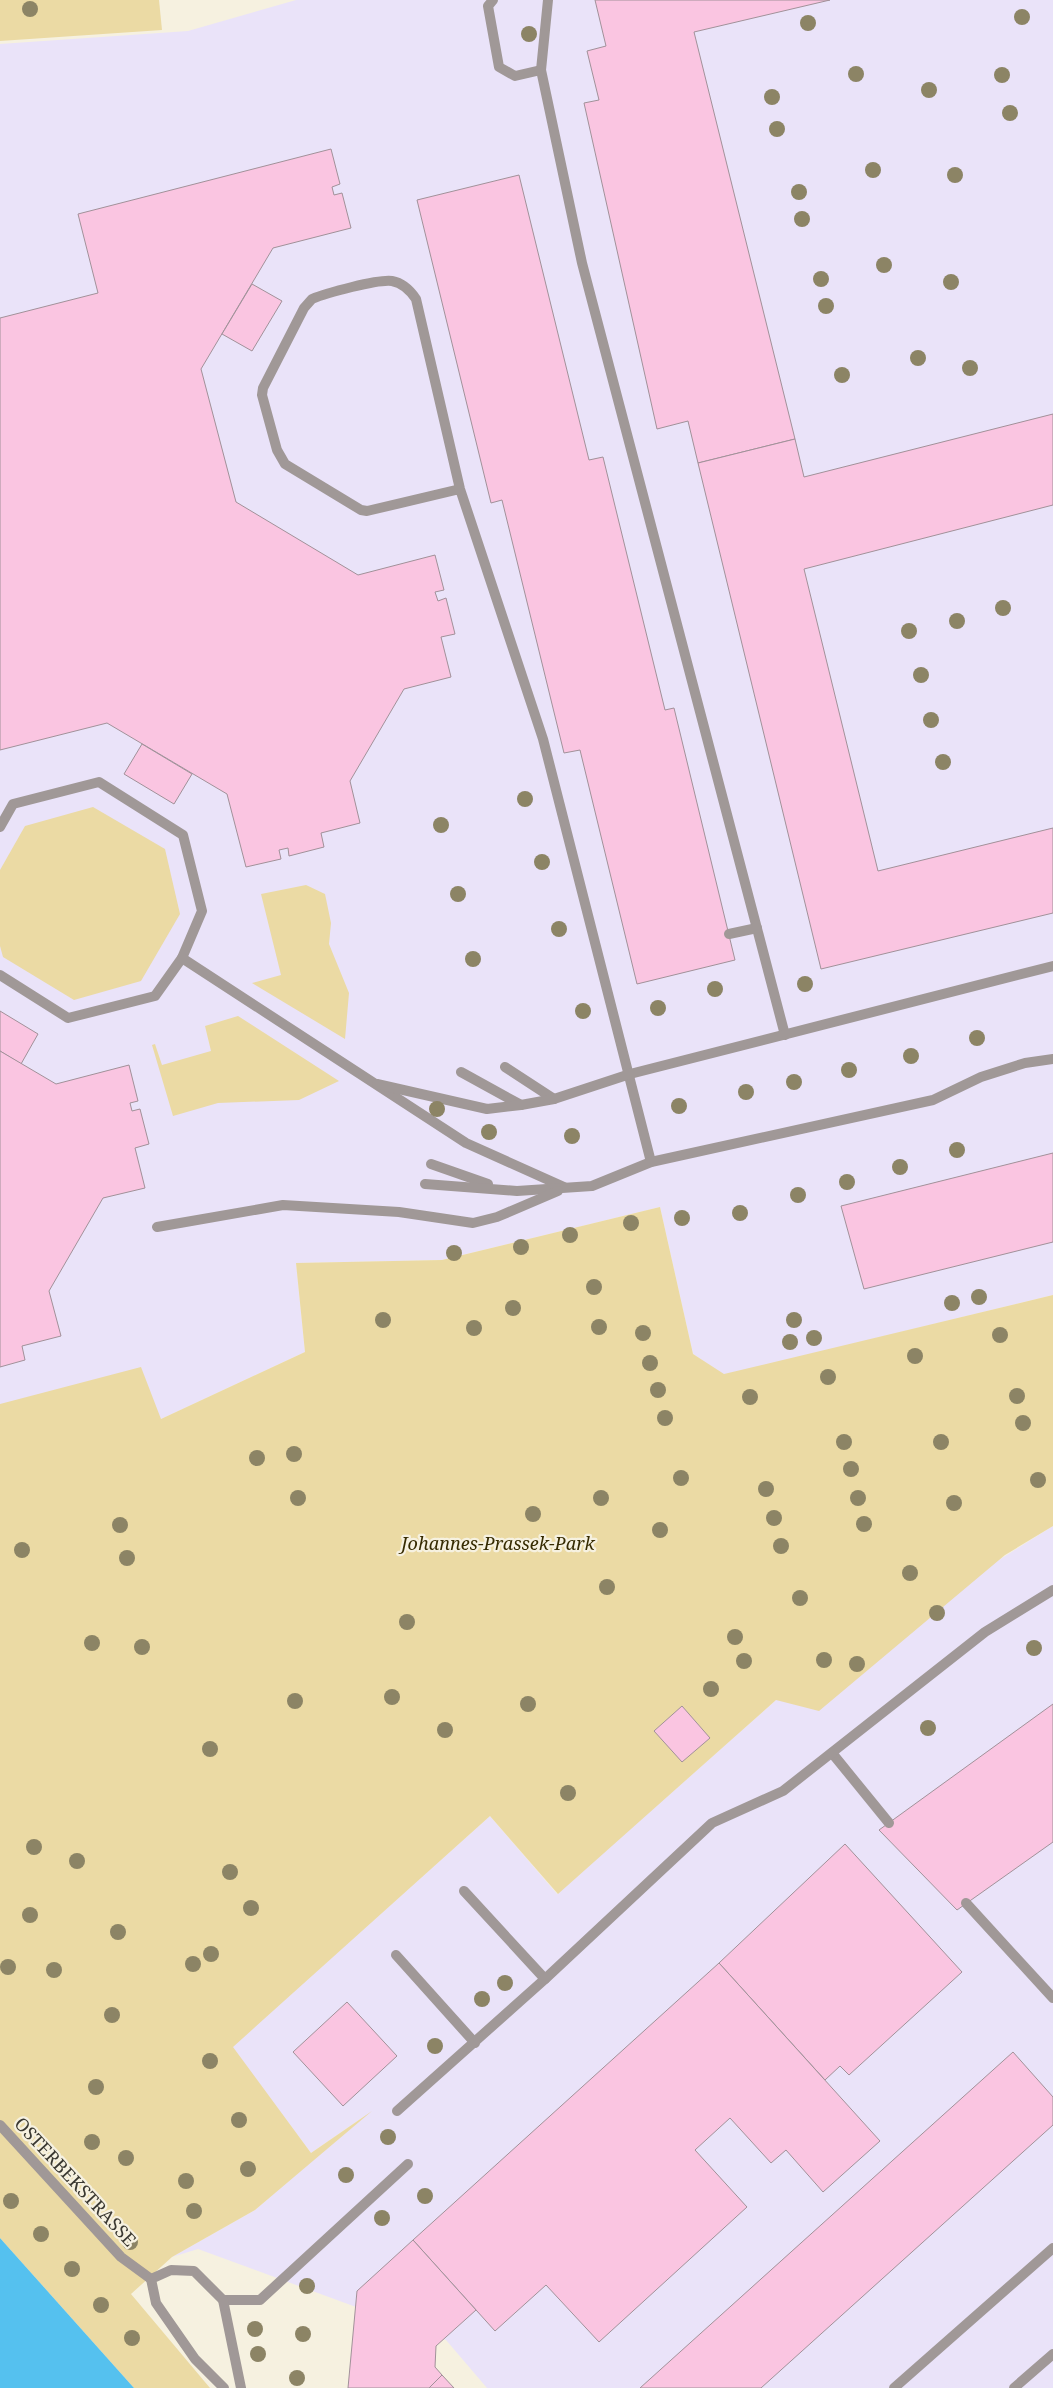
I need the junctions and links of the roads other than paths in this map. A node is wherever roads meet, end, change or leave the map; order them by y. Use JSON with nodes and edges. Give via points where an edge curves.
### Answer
{"nodes":[{"id":1,"x":493,"y":0,"type":"edge"},
{"id":2,"x":548,"y":0,"type":"edge"},
{"id":3,"x":541,"y":70,"type":"junction"},
{"id":4,"x":460,"y":489,"type":"junction"},
{"id":5,"x":0,"y":827,"type":"edge"},
{"id":6,"x":757,"y":928,"type":"junction"},
{"id":7,"x":729,"y":934,"type":"dead end"},
{"id":8,"x":182,"y":958,"type":"junction"},
{"id":9,"x":1053,"y":966,"type":"edge"},
{"id":10,"x":0,"y":975,"type":"edge"},
{"id":11,"x":785,"y":1035,"type":"junction"},
{"id":12,"x":1053,"y":1059,"type":"edge"},
{"id":13,"x":505,"y":1067,"type":"dead end"},
{"id":14,"x":460,"y":1072,"type":"dead end"},
{"id":15,"x":630,"y":1074,"type":"junction"},
{"id":16,"x":377,"y":1084,"type":"junction"},
{"id":17,"x":554,"y":1099,"type":"junction"},
{"id":18,"x":521,"y":1106,"type":"junction"},
{"id":19,"x":651,"y":1162,"type":"junction"},
{"id":20,"x":432,"y":1164,"type":"dead end"},
{"id":21,"x":425,"y":1184,"type":"dead end"},
{"id":22,"x":498,"y":1188,"type":"junction"},
{"id":23,"x":566,"y":1188,"type":"junction"},
{"id":24,"x":157,"y":1227,"type":"dead end"},
{"id":25,"x":1053,"y":1590,"type":"edge"},
{"id":26,"x":832,"y":1753,"type":"junction"},
{"id":27,"x":889,"y":1823,"type":"dead end"},
{"id":28,"x":464,"y":1891,"type":"dead end"},
{"id":29,"x":966,"y":1903,"type":"dead end"},
{"id":30,"x":396,"y":1955,"type":"dead end"},
{"id":31,"x":545,"y":1979,"type":"junction"},
{"id":32,"x":1053,"y":1998,"type":"edge"},
{"id":33,"x":475,"y":2043,"type":"junction"},
{"id":34,"x":397,"y":2111,"type":"dead end"},
{"id":35,"x":0,"y":2125,"type":"edge"},
{"id":36,"x":408,"y":2164,"type":"dead end"},
{"id":37,"x":1053,"y":2248,"type":"edge"},
{"id":38,"x":151,"y":2279,"type":"junction"},
{"id":39,"x":223,"y":2300,"type":"junction"},
{"id":40,"x":1053,"y":2354,"type":"edge"},
{"id":41,"x":224,"y":2388,"type":"edge"},
{"id":42,"x":241,"y":2388,"type":"edge"},
{"id":43,"x":894,"y":2388,"type":"edge"},
{"id":44,"x":1014,"y":2388,"type":"edge"}],
"edges":[{"from":1,"to":3,"type":"street","via":[[488,6],[500,67],[515,76]]},
{"from":2,"to":3,"type":"street"},
{"from":3,"to":6,"type":"street","via":[[582,263]]},
{"from":4,"to":4,"type":"street","via":[[416,299],[410,290],[401,284],[384,281],[312,298],[304,308],[262,395],[277,450],[285,464],[367,511]]},
{"from":4,"to":15,"type":"street","via":[[543,739]]},
{"from":5,"to":8,"type":"street","via":[[13,804],[99,782],[183,835],[202,911]]},
{"from":6,"to":7,"type":"street"},
{"from":6,"to":11,"type":"street"},
{"from":8,"to":10,"type":"street","via":[[155,996],[68,1018]]},
{"from":8,"to":16,"type":"street"},
{"from":9,"to":11,"type":"street"},
{"from":11,"to":15,"type":"street"},
{"from":12,"to":19,"type":"street","via":[[1025,1063],[981,1078],[934,1100]]},
{"from":13,"to":17,"type":"street"},
{"from":14,"to":18,"type":"street"},
{"from":15,"to":17,"type":"street"},
{"from":15,"to":19,"type":"street"},
{"from":16,"to":18,"type":"street","via":[[487,1109]]},
{"from":16,"to":23,"type":"street","via":[[466,1143]]},
{"from":17,"to":18,"type":"street"},
{"from":19,"to":23,"type":"street","via":[[592,1186]]},
{"from":20,"to":22,"type":"street"},
{"from":21,"to":22,"type":"street"},
{"from":22,"to":23,"type":"street","via":[[517,1191]]},
{"from":23,"to":24,"type":"street","via":[[497,1217],[473,1222],[399,1212],[282,1205]]},
{"from":25,"to":26,"type":"street","via":[[985,1632]]},
{"from":26,"to":27,"type":"street"},
{"from":26,"to":31,"type":"street","via":[[783,1791],[712,1823]]},
{"from":28,"to":31,"type":"street"},
{"from":29,"to":32,"type":"street"},
{"from":30,"to":33,"type":"street"},
{"from":31,"to":33,"type":"street"},
{"from":33,"to":34,"type":"street"},
{"from":35,"to":38,"type":"street","name":"OSTERBEKSTRASSE","via":[[120,2257]]},
{"from":36,"to":39,"type":"street","via":[[260,2300]]},
{"from":37,"to":43,"type":"street"},
{"from":38,"to":39,"type":"street","via":[[171,2270],[194,2271]]},
{"from":38,"to":41,"type":"street","via":[[156,2303],[195,2359]]},
{"from":39,"to":42,"type":"street"},
{"from":40,"to":44,"type":"street"}]}
